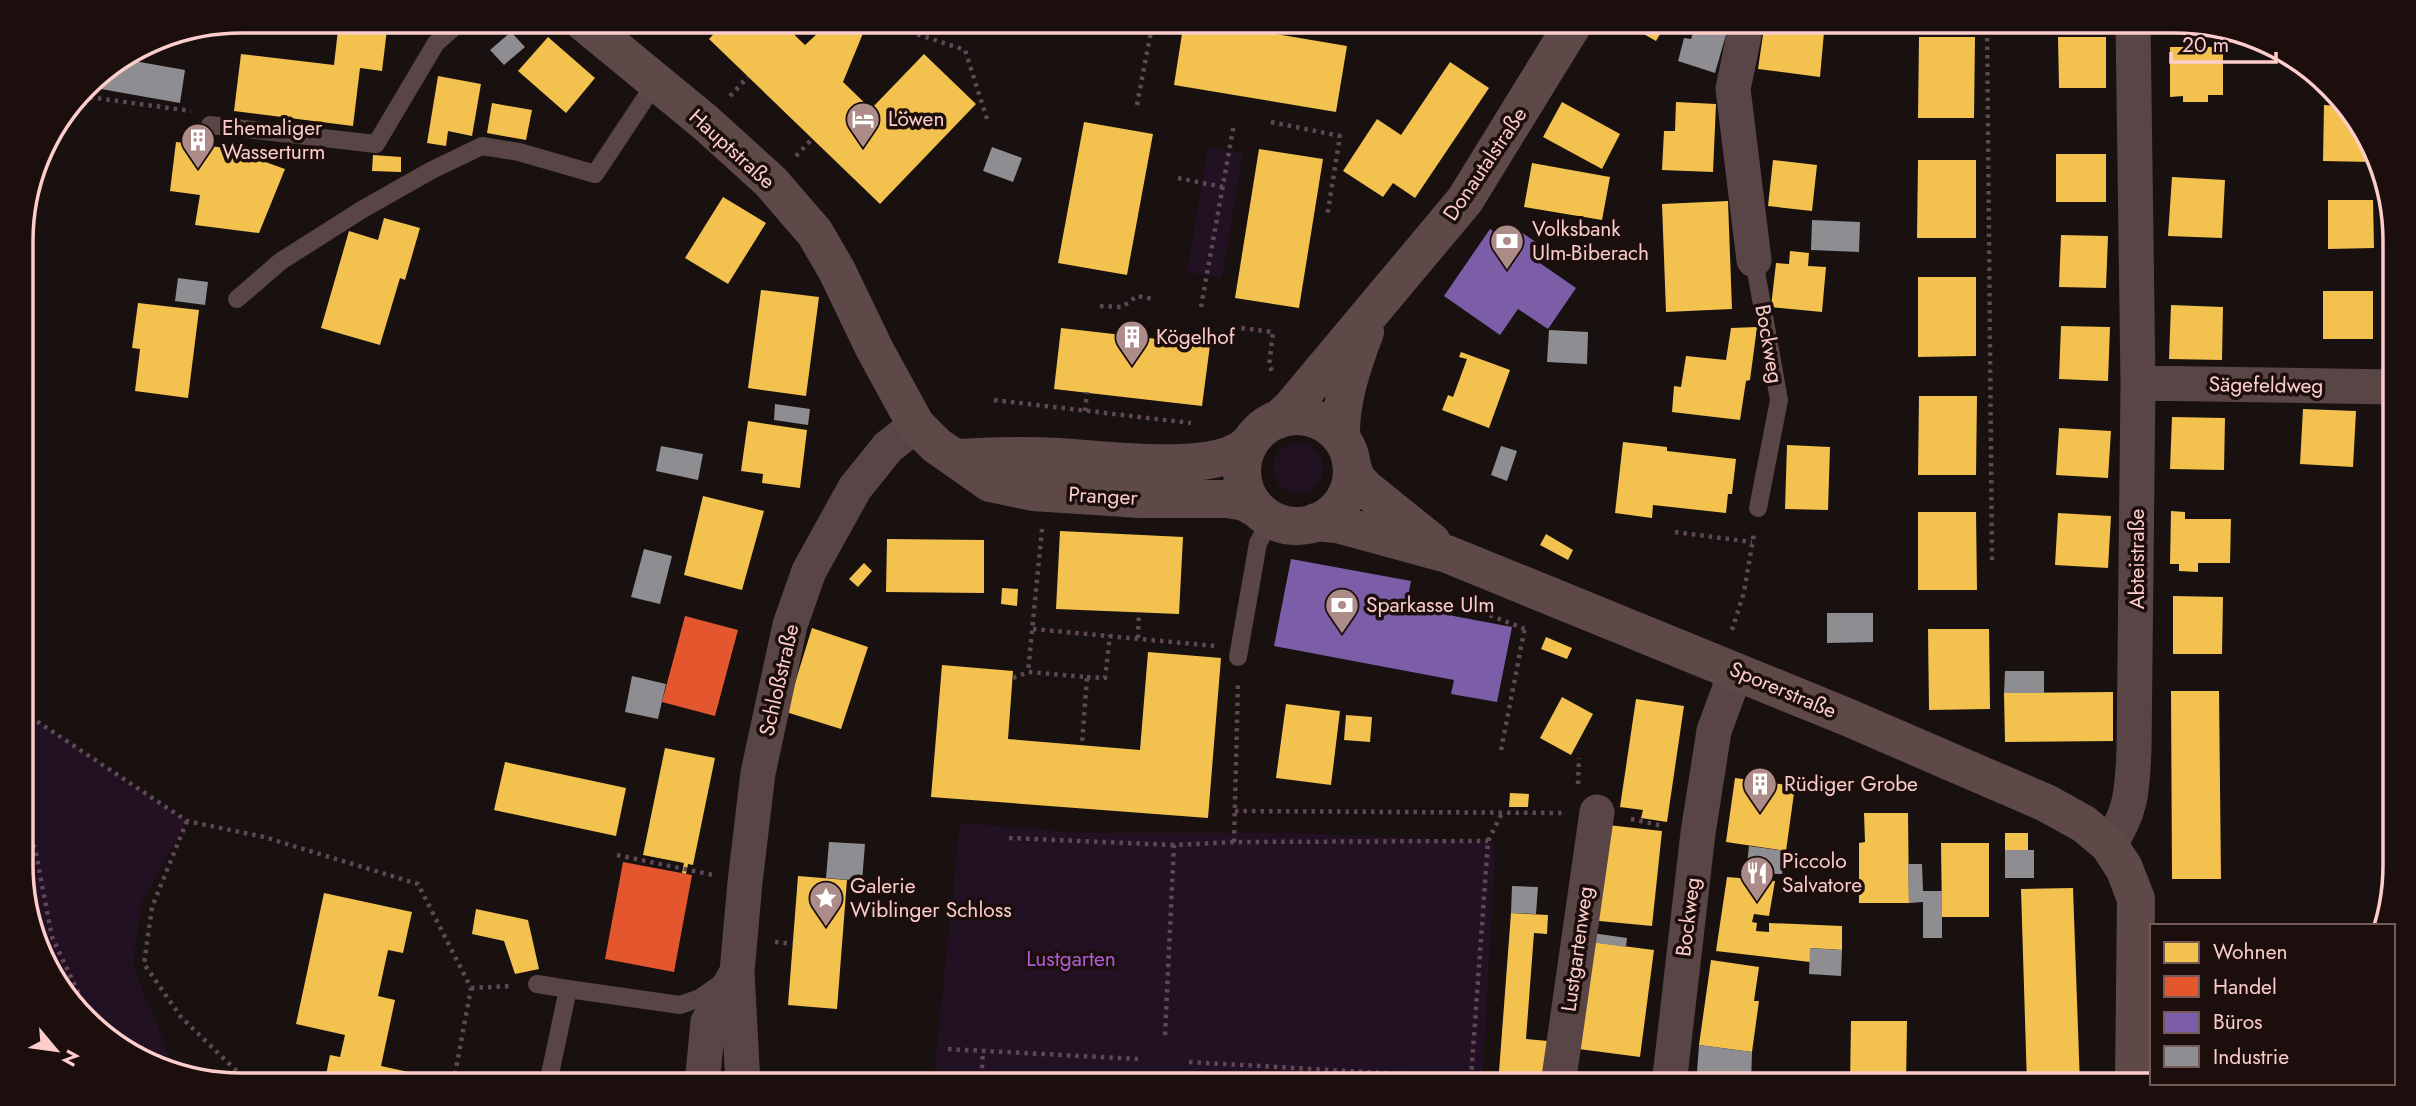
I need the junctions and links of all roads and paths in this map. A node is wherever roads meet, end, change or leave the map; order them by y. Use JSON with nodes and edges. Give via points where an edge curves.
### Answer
{"nodes":[{"id":1,"x":1563,"y":33,"type":"edge"},
{"id":2,"x":1744,"y":33,"type":"edge"},
{"id":3,"x":1987,"y":33,"type":"edge"},
{"id":4,"x":2133,"y":33,"type":"edge"},
{"id":5,"x":446,"y":34,"type":"edge"},
{"id":6,"x":598,"y":34,"type":"edge"},
{"id":7,"x":915,"y":34,"type":"edge"},
{"id":8,"x":1151,"y":34,"type":"edge"},
{"id":9,"x":748,"y":77,"type":"dead end"},
{"id":10,"x":656,"y":82,"type":"junction"},
{"id":11,"x":734,"y":93,"type":"dead end"},
{"id":12,"x":91,"y":97,"type":"edge"},
{"id":13,"x":1137,"y":105,"type":"dead end"},
{"id":14,"x":987,"y":119,"type":"dead end"},
{"id":15,"x":1271,"y":122,"type":"dead end"},
{"id":16,"x":1234,"y":124,"type":"dead end"},
{"id":17,"x":210,"y":125,"type":"joint"},
{"id":18,"x":1178,"y":178,"type":"dead end"},
{"id":19,"x":1223,"y":187,"type":"junction"},
{"id":20,"x":1327,"y":217,"type":"dead end"},
{"id":21,"x":1754,"y":260,"type":"joint"},
{"id":22,"x":237,"y":299,"type":"dead end"},
{"id":23,"x":1154,"y":299,"type":"dead end"},
{"id":24,"x":1382,"y":299,"type":"junction"},
{"id":25,"x":853,"y":303,"type":"joint"},
{"id":26,"x":1100,"y":306,"type":"dead end"},
{"id":27,"x":1201,"y":307,"type":"dead end"},
{"id":28,"x":1233,"y":327,"type":"dead end"},
{"id":29,"x":1269,"y":366,"type":"dead end"},
{"id":30,"x":2138,"y":383,"type":"junction"},
{"id":31,"x":2383,"y":387,"type":"edge"},
{"id":32,"x":1087,"y":393,"type":"dead end"},
{"id":33,"x":994,"y":400,"type":"dead end"},
{"id":34,"x":1085,"y":411,"type":"junction"},
{"id":35,"x":1192,"y":423,"type":"dead end"},
{"id":36,"x":916,"y":425,"type":"junction"},
{"id":37,"x":1264,"y":431,"type":"junction"},
{"id":38,"x":1346,"y":451,"type":"junction"},
{"id":39,"x":957,"y":458,"type":"junction"},
{"id":40,"x":1045,"y":493,"type":"junction"},
{"id":41,"x":1758,"y":508,"type":"joint"},
{"id":42,"x":1264,"y":514,"type":"junction"},
{"id":43,"x":1316,"y":522,"type":"junction"},
{"id":44,"x":1675,"y":532,"type":"dead end"},
{"id":45,"x":1752,"y":542,"type":"junction"},
{"id":46,"x":1447,"y":554,"type":"junction"},
{"id":47,"x":1992,"y":561,"type":"dead end"},
{"id":48,"x":1139,"y":612,"type":"dead end"},
{"id":49,"x":1525,"y":626,"type":"dead end"},
{"id":50,"x":1032,"y":629,"type":"junction"},
{"id":51,"x":1110,"y":635,"type":"junction"},
{"id":52,"x":1138,"y":638,"type":"junction"},
{"id":53,"x":1238,"y":657,"type":"junction"},
{"id":54,"x":1729,"y":668,"type":"junction"},
{"id":55,"x":1028,"y":672,"type":"junction"},
{"id":56,"x":1087,"y":677,"type":"junction"},
{"id":57,"x":1013,"y":678,"type":"dead end"},
{"id":58,"x":33,"y":719,"type":"edge"},
{"id":59,"x":1082,"y":745,"type":"dead end"},
{"id":60,"x":1502,"y":750,"type":"dead end"},
{"id":61,"x":1235,"y":811,"type":"junction"},
{"id":62,"x":1597,"y":812,"type":"junction"},
{"id":63,"x":1502,"y":813,"type":"junction"},
{"id":64,"x":187,"y":821,"type":"junction"},
{"id":65,"x":1698,"y":833,"type":"junction"},
{"id":66,"x":1009,"y":838,"type":"dead end"},
{"id":67,"x":1488,"y":841,"type":"junction"},
{"id":68,"x":1234,"y":842,"type":"junction"},
{"id":69,"x":33,"y":845,"type":"edge"},
{"id":70,"x":1174,"y":845,"type":"junction"},
{"id":71,"x":2109,"y":845,"type":"junction"},
{"id":72,"x":617,"y":855,"type":"dead end"},
{"id":73,"x":745,"y":882,"type":"junction"},
{"id":74,"x":778,"y":943,"type":"dead end"},
{"id":75,"x":793,"y":944,"type":"dead end"},
{"id":76,"x":737,"y":972,"type":"junction"},
{"id":77,"x":537,"y":984,"type":"joint"},
{"id":78,"x":471,"y":988,"type":"junction"},
{"id":79,"x":568,"y":989,"type":"junction"},
{"id":80,"x":80,"y":995,"type":"edge"},
{"id":81,"x":1165,"y":1035,"type":"dead end"},
{"id":82,"x":948,"y":1049,"type":"dead end"},
{"id":83,"x":983,"y":1051,"type":"junction"},
{"id":84,"x":1138,"y":1059,"type":"dead end"},
{"id":85,"x":1189,"y":1062,"type":"dead end"},
{"id":86,"x":1336,"y":1072,"type":"edge"},
{"id":87,"x":1472,"y":1072,"type":"edge"},
{"id":88,"x":1560,"y":1072,"type":"edge"},
{"id":89,"x":1670,"y":1072,"type":"edge"},
{"id":90,"x":2134,"y":1072,"type":"edge"},
{"id":91,"x":238,"y":1073,"type":"edge"},
{"id":92,"x":455,"y":1073,"type":"edge"},
{"id":93,"x":550,"y":1073,"type":"edge"},
{"id":94,"x":703,"y":1073,"type":"edge"},
{"id":95,"x":742,"y":1073,"type":"edge"},
{"id":96,"x":982,"y":1073,"type":"edge"}],
"edges":[{"from":1,"to":24,"type":"main road","name":"Donautalstraße","via":[[1475,186]]},
{"from":2,"to":21,"type":"street","name":"Bockweg","via":[[1733,89]]},
{"from":3,"to":47,"type":"path"},
{"from":4,"to":30,"type":"street","name":"Abteistraße"},
{"from":5,"to":17,"type":"lane","via":[[436,43],[376,144]]},
{"from":6,"to":10,"type":"main road","name":"Hauptstraße"},
{"from":7,"to":14,"type":"path","via":[[965,50]]},
{"from":8,"to":13,"type":"path"},
{"from":9,"to":11,"type":"path"},
{"from":10,"to":22,"type":"lane","via":[[595,174],[482,146],[339,224],[281,261]]},
{"from":10,"to":25,"type":"main road","name":"Hauptstraße","via":[[771,181],[815,233]]},
{"from":12,"to":17,"type":"path","via":[[200,112]]},
{"from":15,"to":20,"type":"path","via":[[1340,136]]},
{"from":16,"to":19,"type":"path"},
{"from":18,"to":19,"type":"path"},
{"from":19,"to":27,"type":"path"},
{"from":21,"to":41,"type":"lane","name":"Bockweg","via":[[1779,400]]},
{"from":23,"to":26,"type":"path","via":[[1137,296],[1122,307]]},
{"from":24,"to":37,"type":"main road","via":[[1291,408]]},
{"from":24,"to":38,"type":"main road","via":[[1349,379],[1341,415]]},
{"from":25,"to":36,"type":"main road","name":"Pranger"},
{"from":28,"to":29,"type":"path","via":[[1273,332]]},
{"from":30,"to":31,"type":"street","name":"Sägefeldweg"},
{"from":30,"to":71,"type":"street","name":"Abteistraße","via":[[2132,793],[2124,823]]},
{"from":32,"to":34,"type":"path"},
{"from":33,"to":34,"type":"path"},
{"from":34,"to":35,"type":"path"},
{"from":36,"to":39,"type":"main road","name":"Pranger"},
{"from":36,"to":73,"type":"street","name":"Schloßstraße","via":[[888,447],[855,488],[809,571],[790,625],[758,773]]},
{"from":37,"to":38,"type":"main road","via":[[1295,416],[1312,418],[1328,426]]},
{"from":37,"to":39,"type":"main road","name":"Pranger","via":[[1224,458],[1150,464],[1058,456]]},
{"from":37,"to":42,"type":"main road","via":[[1243,458],[1242,476],[1246,493]]},
{"from":38,"to":43,"type":"main road","via":[[1351,481],[1344,499]]},
{"from":38,"to":46,"type":"main road","name":"Sporerstraße","via":[[1356,478],[1371,495]]},
{"from":39,"to":40,"type":"main road","name":"Pranger","via":[[990,483]]},
{"from":40,"to":42,"type":"main road","name":"Pranger","via":[[1221,498],[1238,500]]},
{"from":40,"to":50,"type":"path"},
{"from":41,"to":45,"type":"path"},
{"from":42,"to":43,"type":"main road","via":[[1298,526]]},
{"from":42,"to":53,"type":"lane"},
{"from":43,"to":46,"type":"main road","name":"Sporerstraße"},
{"from":44,"to":45,"type":"path"},
{"from":45,"to":54,"type":"path"},
{"from":46,"to":54,"type":"main road","name":"Sporerstraße"},
{"from":48,"to":52,"type":"path"},
{"from":49,"to":60,"type":"path"},
{"from":50,"to":51,"type":"path"},
{"from":50,"to":55,"type":"path"},
{"from":51,"to":52,"type":"path"},
{"from":51,"to":56,"type":"path","via":[[1105,678]]},
{"from":52,"to":53,"type":"path","via":[[1226,647],[1225,656]]},
{"from":53,"to":61,"type":"path"},
{"from":54,"to":65,"type":"street","name":"Bockweg"},
{"from":54,"to":71,"type":"main road","name":"Sporerstraße","via":[[2046,803],[2084,824]]},
{"from":55,"to":56,"type":"path"},
{"from":55,"to":57,"type":"path"},
{"from":56,"to":59,"type":"path"},
{"from":58,"to":64,"type":"path"},
{"from":61,"to":63,"type":"path"},
{"from":61,"to":68,"type":"path"},
{"from":62,"to":63,"type":"path"},
{"from":62,"to":65,"type":"path"},
{"from":62,"to":88,"type":"street","name":"Lustgartenweg"},
{"from":63,"to":67,"type":"path"},
{"from":64,"to":78,"type":"path","via":[[264,837],[418,884]]},
{"from":64,"to":91,"type":"path","via":[[152,907],[144,964],[181,1017]]},
{"from":65,"to":89,"type":"street","name":"Bockweg"},
{"from":66,"to":70,"type":"path"},
{"from":67,"to":68,"type":"path"},
{"from":67,"to":87,"type":"path"},
{"from":68,"to":70,"type":"path"},
{"from":69,"to":80,"type":"path","via":[[52,937]]},
{"from":70,"to":81,"type":"path"},
{"from":71,"to":90,"type":"main road","via":[[2136,899]]},
{"from":72,"to":73,"type":"path"},
{"from":73,"to":76,"type":"street","name":"Schloßstraße"},
{"from":74,"to":75,"type":"path"},
{"from":76,"to":79,"type":"lane","via":[[700,998],[680,1004]]},
{"from":76,"to":94,"type":"street","via":[[708,1022]]},
{"from":76,"to":95,"type":"street","name":"Schloßstraße"},
{"from":77,"to":78,"type":"path"},
{"from":77,"to":79,"type":"lane"},
{"from":78,"to":92,"type":"path"},
{"from":79,"to":93,"type":"lane"},
{"from":82,"to":83,"type":"path"},
{"from":83,"to":84,"type":"path"},
{"from":83,"to":96,"type":"path"},
{"from":85,"to":86,"type":"path"}]}
